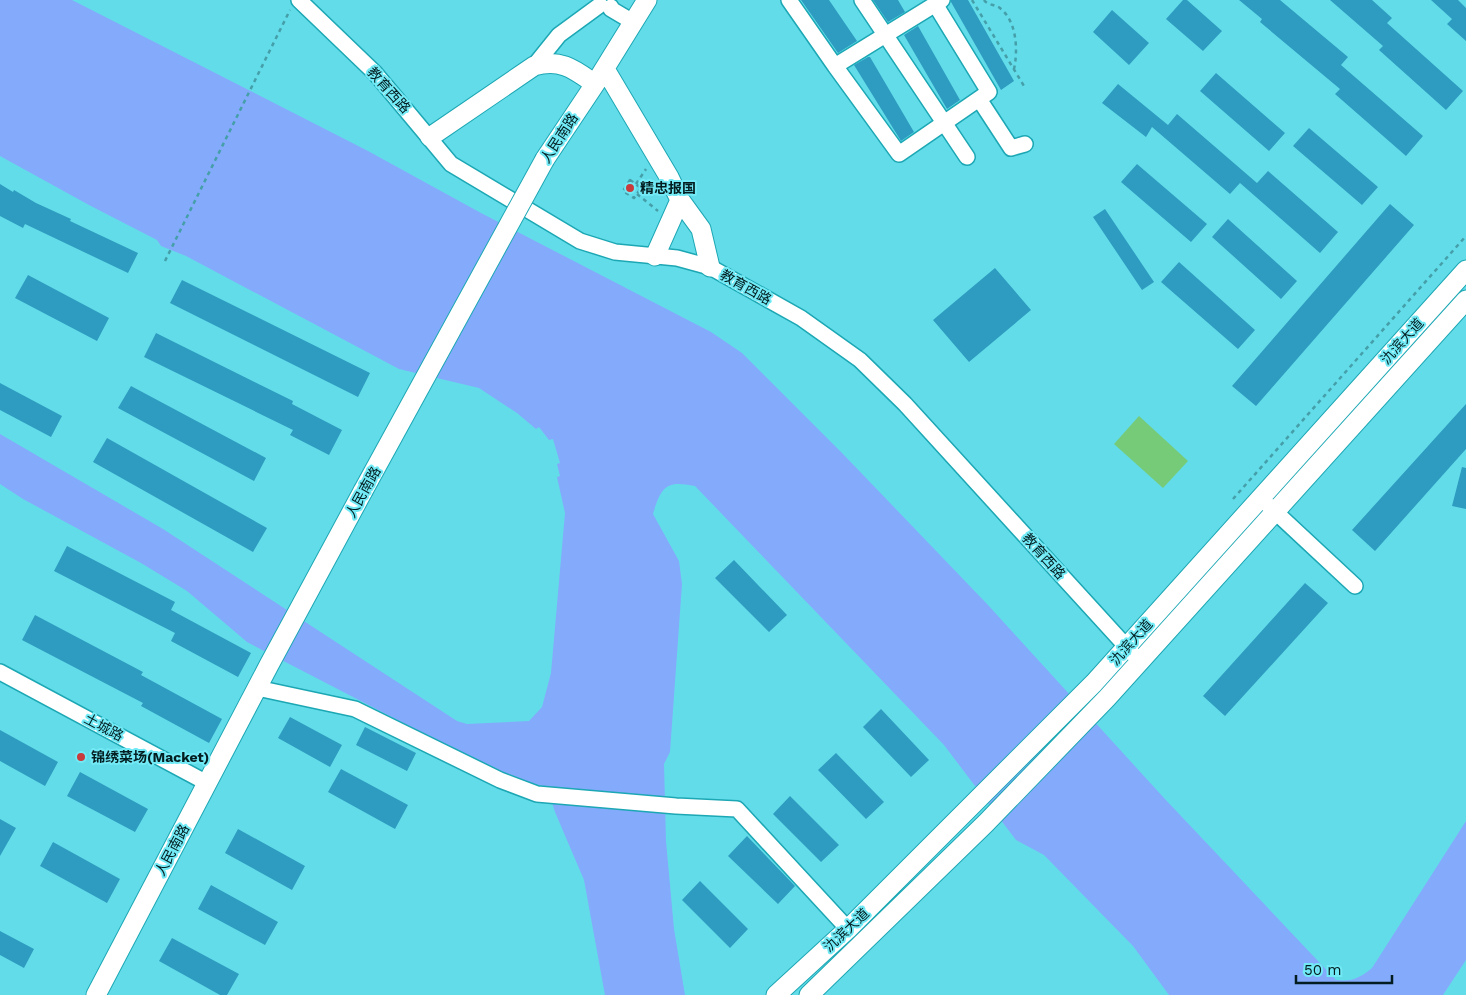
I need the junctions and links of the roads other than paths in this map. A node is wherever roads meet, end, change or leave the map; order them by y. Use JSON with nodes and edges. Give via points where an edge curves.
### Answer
{"nodes":[{"id":1,"x":647,"y":0,"type":"edge"},
{"id":2,"x":789,"y":0,"type":"edge"},
{"id":3,"x":862,"y":0,"type":"edge"},
{"id":4,"x":931,"y":3,"type":"edge"},
{"id":5,"x":295,"y":4,"type":"edge"},
{"id":6,"x":603,"y":5,"type":"edge"},
{"id":7,"x":633,"y":22,"type":"junction"},
{"id":8,"x":885,"y":34,"type":"junction"},
{"id":9,"x":534,"y":66,"type":"junction"},
{"id":10,"x":835,"y":66,"type":"junction"},
{"id":11,"x":600,"y":76,"type":"junction"},
{"id":12,"x":979,"y":99,"type":"junction"},
{"id":13,"x":944,"y":122,"type":"junction"},
{"id":14,"x":430,"y":137,"type":"junction"},
{"id":15,"x":1025,"y":144,"type":"dead end"},
{"id":16,"x":967,"y":157,"type":"dead end"},
{"id":17,"x":680,"y":200,"type":"junction"},
{"id":18,"x":655,"y":256,"type":"junction"},
{"id":19,"x":710,"y":267,"type":"junction"},
{"id":20,"x":1466,"y":270,"type":"edge"},
{"id":21,"x":1466,"y":300,"type":"edge"},
{"id":22,"x":1261,"y":499,"type":"junction"},
{"id":23,"x":1275,"y":512,"type":"junction"},
{"id":24,"x":1355,"y":586,"type":"dead end"},
{"id":25,"x":1126,"y":647,"type":"junction"},
{"id":26,"x":1140,"y":662,"type":"junction"},
{"id":27,"x":0,"y":672,"type":"edge"},
{"id":28,"x":257,"y":688,"type":"junction"},
{"id":29,"x":207,"y":782,"type":"junction"},
{"id":30,"x":848,"y":929,"type":"junction"},
{"id":31,"x":793,"y":978,"type":"junction"},
{"id":32,"x":814,"y":994,"type":"edge"},
{"id":33,"x":96,"y":995,"type":"edge"},
{"id":34,"x":776,"y":995,"type":"edge"}],
"edges":[{"from":1,"to":7,"type":"main road","name":"人民南路"},
{"from":2,"to":10,"type":"street"},
{"from":3,"to":8,"type":"street"},
{"from":4,"to":8,"type":"street"},
{"from":4,"to":12,"type":"street","via":[[989,92]]},
{"from":5,"to":14,"type":"street","name":"教育西路","via":[[375,73]]},
{"from":6,"to":7,"type":"street"},
{"from":6,"to":9,"type":"street","via":[[559,35]]},
{"from":7,"to":11,"type":"main road","name":"人民南路"},
{"from":8,"to":10,"type":"street"},
{"from":8,"to":13,"type":"street"},
{"from":9,"to":11,"type":"main road","via":[[547,62]]},
{"from":9,"to":14,"type":"main road"},
{"from":10,"to":13,"type":"street","via":[[899,154]]},
{"from":11,"to":17,"type":"main road","via":[[669,177]]},
{"from":11,"to":28,"type":"main road","name":"人民南路","bridge":true,"via":[[545,159]]},
{"from":12,"to":13,"type":"street"},
{"from":12,"to":15,"type":"street","via":[[1011,148]]},
{"from":13,"to":16,"type":"street"},
{"from":14,"to":18,"type":"street","name":"教育西路","via":[[451,164],[580,241],[615,252]]},
{"from":17,"to":18,"type":"main road"},
{"from":17,"to":19,"type":"main road","via":[[702,229]]},
{"from":18,"to":19,"type":"street","name":"教育西路"},
{"from":19,"to":25,"type":"street","name":"教育西路","via":[[801,318],[860,360],[932,432]]},
{"from":20,"to":22,"type":"main road","name":"氿滨大道"},
{"from":21,"to":23,"type":"main road","name":"氿滨大道"},
{"from":22,"to":23,"type":"street"},
{"from":22,"to":25,"type":"main road","name":"氿滨大道"},
{"from":23,"to":24,"type":"street"},
{"from":23,"to":26,"type":"main road","name":"氿滨大道"},
{"from":25,"to":26,"type":"street","name":"教育西路"},
{"from":25,"to":30,"type":"main road","name":"氿滨大道"},
{"from":26,"to":32,"type":"main road","name":"氿滨大道","via":[[986,823]]},
{"from":27,"to":29,"type":"street","name":"土城路"},
{"from":28,"to":29,"type":"main road","name":"人民南路"},
{"from":28,"to":30,"type":"street","via":[[355,709],[500,780],[537,794],[737,809]]},
{"from":29,"to":33,"type":"main road","name":"人民南路"},
{"from":30,"to":31,"type":"main road","name":"氿滨大道"},
{"from":31,"to":32,"type":"street"},
{"from":31,"to":34,"type":"main road","name":"氿滨大道"}]}
